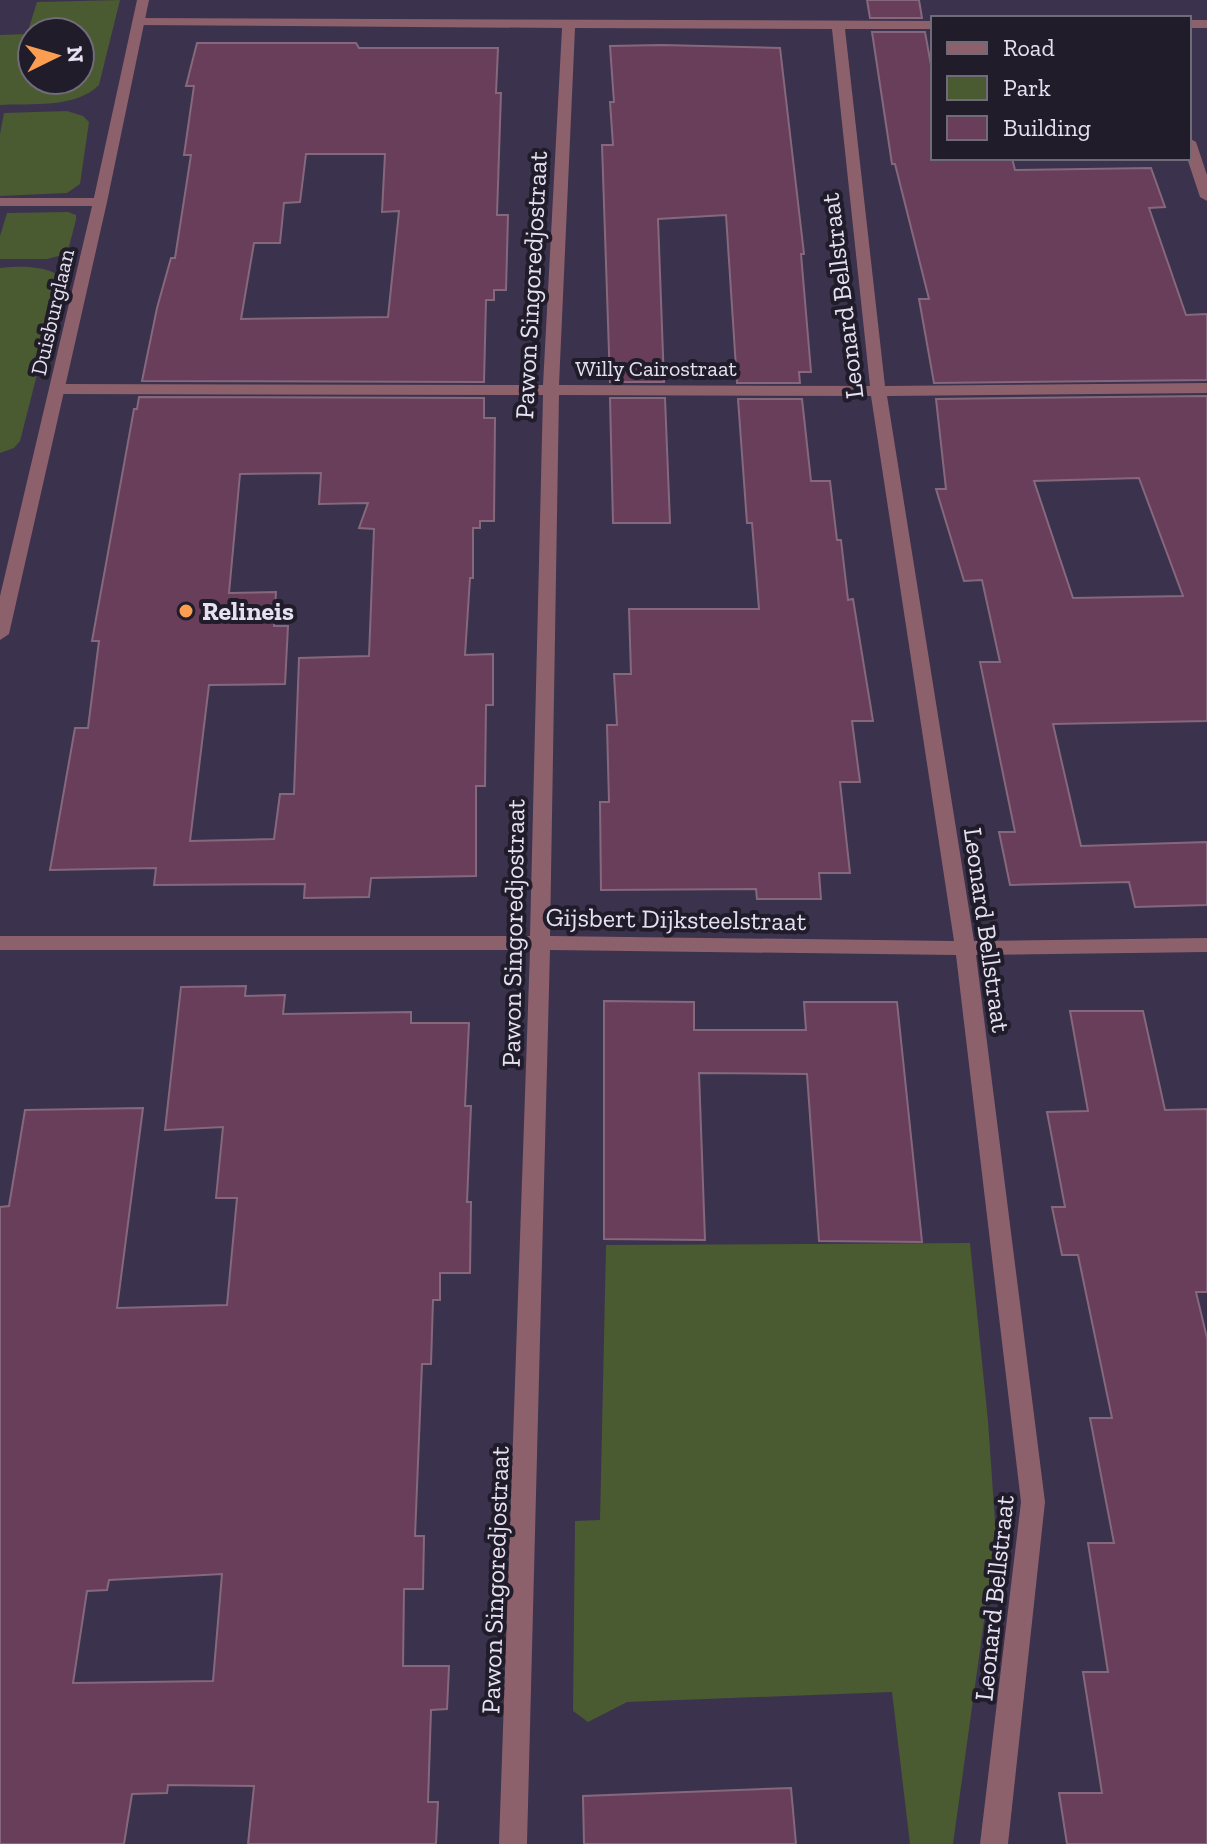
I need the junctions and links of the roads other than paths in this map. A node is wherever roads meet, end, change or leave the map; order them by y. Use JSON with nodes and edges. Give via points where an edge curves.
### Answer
{"nodes":[{"id":1,"x":143,"y":0,"type":"edge"},
{"id":2,"x":138,"y":22,"type":"junction"},
{"id":3,"x":569,"y":23,"type":"junction"},
{"id":4,"x":838,"y":25,"type":"junction"},
{"id":5,"x":931,"y":25,"type":"edge"},
{"id":6,"x":1191,"y":148,"type":"edge"},
{"id":7,"x":1207,"y":197,"type":"edge"},
{"id":8,"x":0,"y":202,"type":"edge"},
{"id":9,"x":100,"y":202,"type":"junction"},
{"id":10,"x":1207,"y":388,"type":"edge"},
{"id":11,"x":57,"y":389,"type":"junction"},
{"id":12,"x":551,"y":389,"type":"junction"},
{"id":13,"x":878,"y":391,"type":"junction"},
{"id":14,"x":1,"y":628,"type":"edge"},
{"id":15,"x":0,"y":943,"type":"edge"},
{"id":16,"x":540,"y":943,"type":"junction"},
{"id":17,"x":1207,"y":945,"type":"edge"},
{"id":18,"x":965,"y":948,"type":"junction"},
{"id":19,"x":513,"y":1844,"type":"edge"},
{"id":20,"x":994,"y":1844,"type":"edge"}],
"edges":[{"from":1,"to":2,"type":"street","name":"Duisburglaan"},
{"from":2,"to":3,"type":"street"},
{"from":2,"to":9,"type":"street","name":"Duisburglaan"},
{"from":3,"to":4,"type":"street"},
{"from":3,"to":12,"type":"street","name":"Pawon Singoredjostraat"},
{"from":4,"to":5,"type":"street"},
{"from":4,"to":13,"type":"street","name":"Leonard Bellstraat"},
{"from":6,"to":7,"type":"street"},
{"from":8,"to":9,"type":"street"},
{"from":9,"to":11,"type":"street","name":"Duisburglaan"},
{"from":10,"to":13,"type":"street","name":"Willy Cairostraat"},
{"from":11,"to":12,"type":"street","name":"Willy Cairostraat"},
{"from":11,"to":14,"type":"street","name":"Duisburglaan"},
{"from":12,"to":13,"type":"street","name":"Willy Cairostraat"},
{"from":12,"to":16,"type":"street","name":"Pawon Singoredjostraat"},
{"from":13,"to":18,"type":"street","name":"Leonard Bellstraat"},
{"from":15,"to":16,"type":"street","name":"Gijsbert Dijksteelstraat"},
{"from":16,"to":18,"type":"street","name":"Gijsbert Dijksteelstraat"},
{"from":16,"to":19,"type":"street","name":"Pawon Singoredjostraat"},
{"from":17,"to":18,"type":"street","name":"Gijsbert Dijksteelstraat"},
{"from":18,"to":20,"type":"street","name":"Leonard Bellstraat","via":[[1033,1502]]}]}
